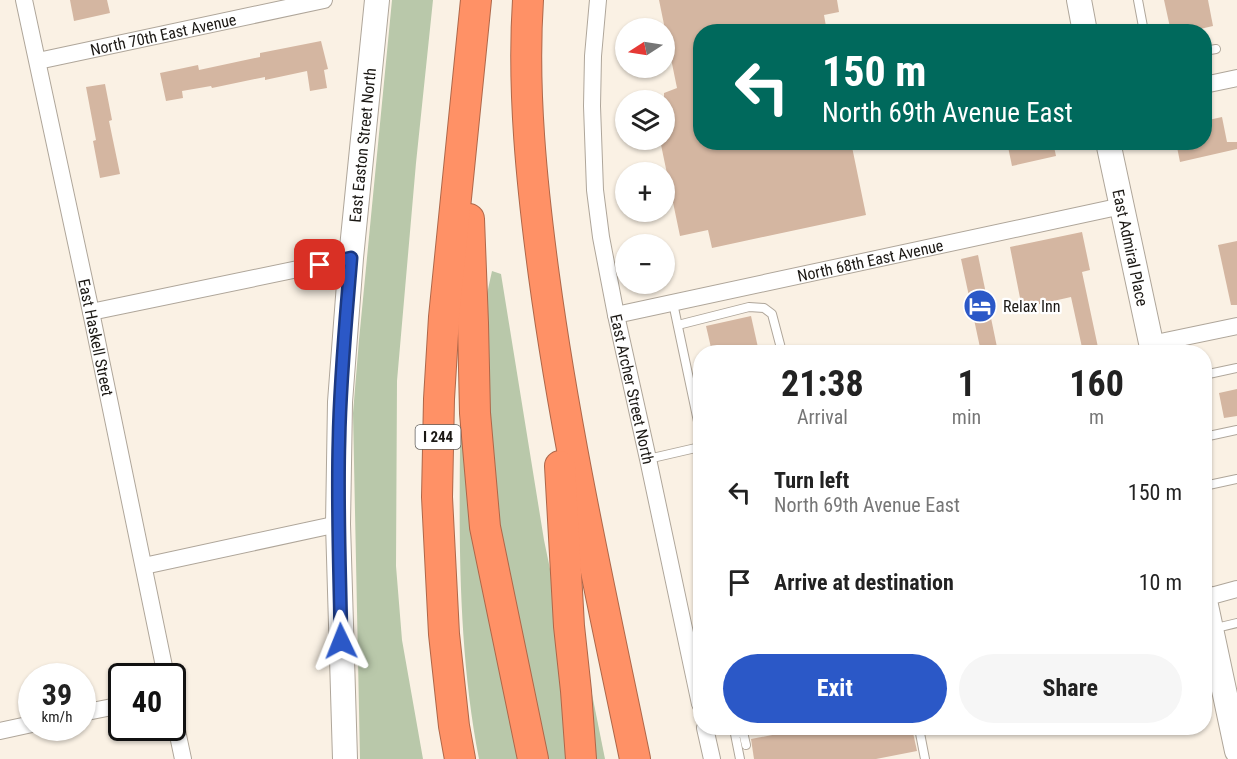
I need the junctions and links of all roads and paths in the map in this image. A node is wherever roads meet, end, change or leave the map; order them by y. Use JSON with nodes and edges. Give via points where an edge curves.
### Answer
{"nodes":[{"id":1,"x":24,"y":0,"type":"edge"},
{"id":2,"x":324,"y":0,"type":"edge"},
{"id":3,"x":377,"y":0,"type":"edge"},
{"id":4,"x":476,"y":0,"type":"edge"},
{"id":5,"x":528,"y":0,"type":"edge"},
{"id":6,"x":598,"y":0,"type":"edge"},
{"id":7,"x":1079,"y":0,"type":"edge"},
{"id":8,"x":1138,"y":0,"type":"edge"},
{"id":9,"x":1084,"y":24,"type":"edge"},
{"id":10,"x":1142,"y":24,"type":"edge"},
{"id":11,"x":1216,"y":49,"type":"dead end"},
{"id":12,"x":1212,"y":50,"type":"edge"},
{"id":13,"x":38,"y":61,"type":"junction"},
{"id":14,"x":1237,"y":78,"type":"edge"},
{"id":15,"x":1212,"y":83,"type":"edge"},
{"id":16,"x":464,"y":114,"type":"junction"},
{"id":17,"x":1110,"y":150,"type":"edge"},
{"id":18,"x":1122,"y":206,"type":"junction"},
{"id":19,"x":351,"y":258,"type":"junction"},
{"id":20,"x":673,"y":303,"type":"junction"},
{"id":21,"x":91,"y":312,"type":"junction"},
{"id":22,"x":616,"y":315,"type":"junction"},
{"id":23,"x":678,"y":325,"type":"junction"},
{"id":24,"x":1237,"y":326,"type":"edge"},
{"id":25,"x":780,"y":345,"type":"edge"},
{"id":26,"x":1151,"y":345,"type":"edge"},
{"id":27,"x":1164,"y":345,"type":"edge"},
{"id":28,"x":554,"y":352,"type":"junction"},
{"id":29,"x":1237,"y":368,"type":"edge"},
{"id":30,"x":1212,"y":373,"type":"edge"},
{"id":31,"x":693,"y":397,"type":"edge"},
{"id":32,"x":1237,"y":430,"type":"edge"},
{"id":33,"x":1212,"y":435,"type":"edge"},
{"id":34,"x":693,"y":449,"type":"edge"},
{"id":35,"x":648,"y":459,"type":"junction"},
{"id":36,"x":1237,"y":479,"type":"edge"},
{"id":37,"x":1212,"y":484,"type":"edge"},
{"id":38,"x":338,"y":524,"type":"junction"},
{"id":39,"x":144,"y":566,"type":"junction"},
{"id":40,"x":1237,"y":589,"type":"edge"},
{"id":41,"x":1212,"y":595,"type":"edge"},
{"id":42,"x":1237,"y":623,"type":"edge"},
{"id":43,"x":1212,"y":629,"type":"joint"},
{"id":44,"x":163,"y":663,"type":"edge"},
{"id":45,"x":693,"y":671,"type":"edge"},
{"id":46,"x":1232,"y":702,"type":"edge"},
{"id":47,"x":18,"y":727,"type":"edge"},
{"id":48,"x":0,"y":731,"type":"edge"},
{"id":49,"x":707,"y":735,"type":"edge"},
{"id":50,"x":735,"y":735,"type":"edge"},
{"id":51,"x":745,"y":735,"type":"edge"},
{"id":52,"x":921,"y":735,"type":"edge"},
{"id":53,"x":1236,"y":740,"type":"edge"},
{"id":54,"x":179,"y":741,"type":"edge"},
{"id":55,"x":746,"y":745,"type":"dead end"},
{"id":56,"x":183,"y":759,"type":"edge"},
{"id":57,"x":345,"y":759,"type":"edge"},
{"id":58,"x":460,"y":759,"type":"edge"},
{"id":59,"x":533,"y":759,"type":"edge"},
{"id":60,"x":581,"y":759,"type":"edge"},
{"id":61,"x":635,"y":759,"type":"edge"},
{"id":62,"x":712,"y":759,"type":"edge"},
{"id":63,"x":740,"y":759,"type":"edge"},
{"id":64,"x":926,"y":759,"type":"edge"}],
"edges":[{"from":1,"to":13,"type":"street","name":"East Haskell Street"},
{"from":2,"to":13,"type":"street","name":"North 70th East Avenue"},
{"from":3,"to":19,"type":"street","name":"East Easton Street North"},
{"from":4,"to":16,"type":"highway","number":"I 244"},
{"from":5,"to":28,"type":"highway","via":[[528,105],[537,222]]},
{"from":6,"to":22,"type":"street","name":"East Archer Street North","via":[[592,106],[595,190]]},
{"from":7,"to":9,"type":"street"},
{"from":8,"to":10,"type":"lane"},
{"from":11,"to":12,"type":"lane"},
{"from":13,"to":21,"type":"street","name":"East Haskell Street"},
{"from":14,"to":15,"type":"street"},
{"from":16,"to":58,"type":"highway","number":"I 244","via":[[444,317],[437,497],[444,634]]},
{"from":16,"to":59,"type":"highway","via":[[475,413],[485,527]]},
{"from":17,"to":18,"type":"street","name":"East Admiral Place"},
{"from":18,"to":20,"type":"street","name":"North 68th East Avenue"},
{"from":18,"to":26,"type":"street","name":"East Admiral Place"},
{"from":19,"to":21,"type":"street"},
{"from":19,"to":38,"type":"street","name":"East Easton Street North","via":[[340,402]]},
{"from":20,"to":22,"type":"street","name":"North 68th East Avenue"},
{"from":20,"to":23,"type":"lane"},
{"from":21,"to":39,"type":"street","name":"East Haskell Street"},
{"from":22,"to":35,"type":"street","name":"East Archer Street North"},
{"from":23,"to":25,"type":"lane","via":[[749,306],[764,308],[772,314]]},
{"from":23,"to":31,"type":"lane"},
{"from":24,"to":27,"type":"street"},
{"from":28,"to":60,"type":"highway","via":[[569,626]]},
{"from":28,"to":61,"type":"highway"},
{"from":29,"to":30,"type":"lane"},
{"from":32,"to":33,"type":"lane"},
{"from":34,"to":35,"type":"lane"},
{"from":35,"to":45,"type":"street","name":"East Archer Street North"},
{"from":36,"to":37,"type":"lane"},
{"from":38,"to":39,"type":"street"},
{"from":38,"to":57,"type":"street","name":"East Easton Street North"},
{"from":39,"to":44,"type":"street","name":"East Haskell Street"},
{"from":40,"to":41,"type":"street"},
{"from":42,"to":43,"type":"lane"},
{"from":43,"to":46,"type":"street"},
{"from":46,"to":53,"type":"street"},
{"from":47,"to":48,"type":"street"},
{"from":49,"to":62,"type":"street"},
{"from":50,"to":63,"type":"lane"},
{"from":51,"to":55,"type":"lane"},
{"from":52,"to":64,"type":"lane"},
{"from":54,"to":56,"type":"street"}]}
